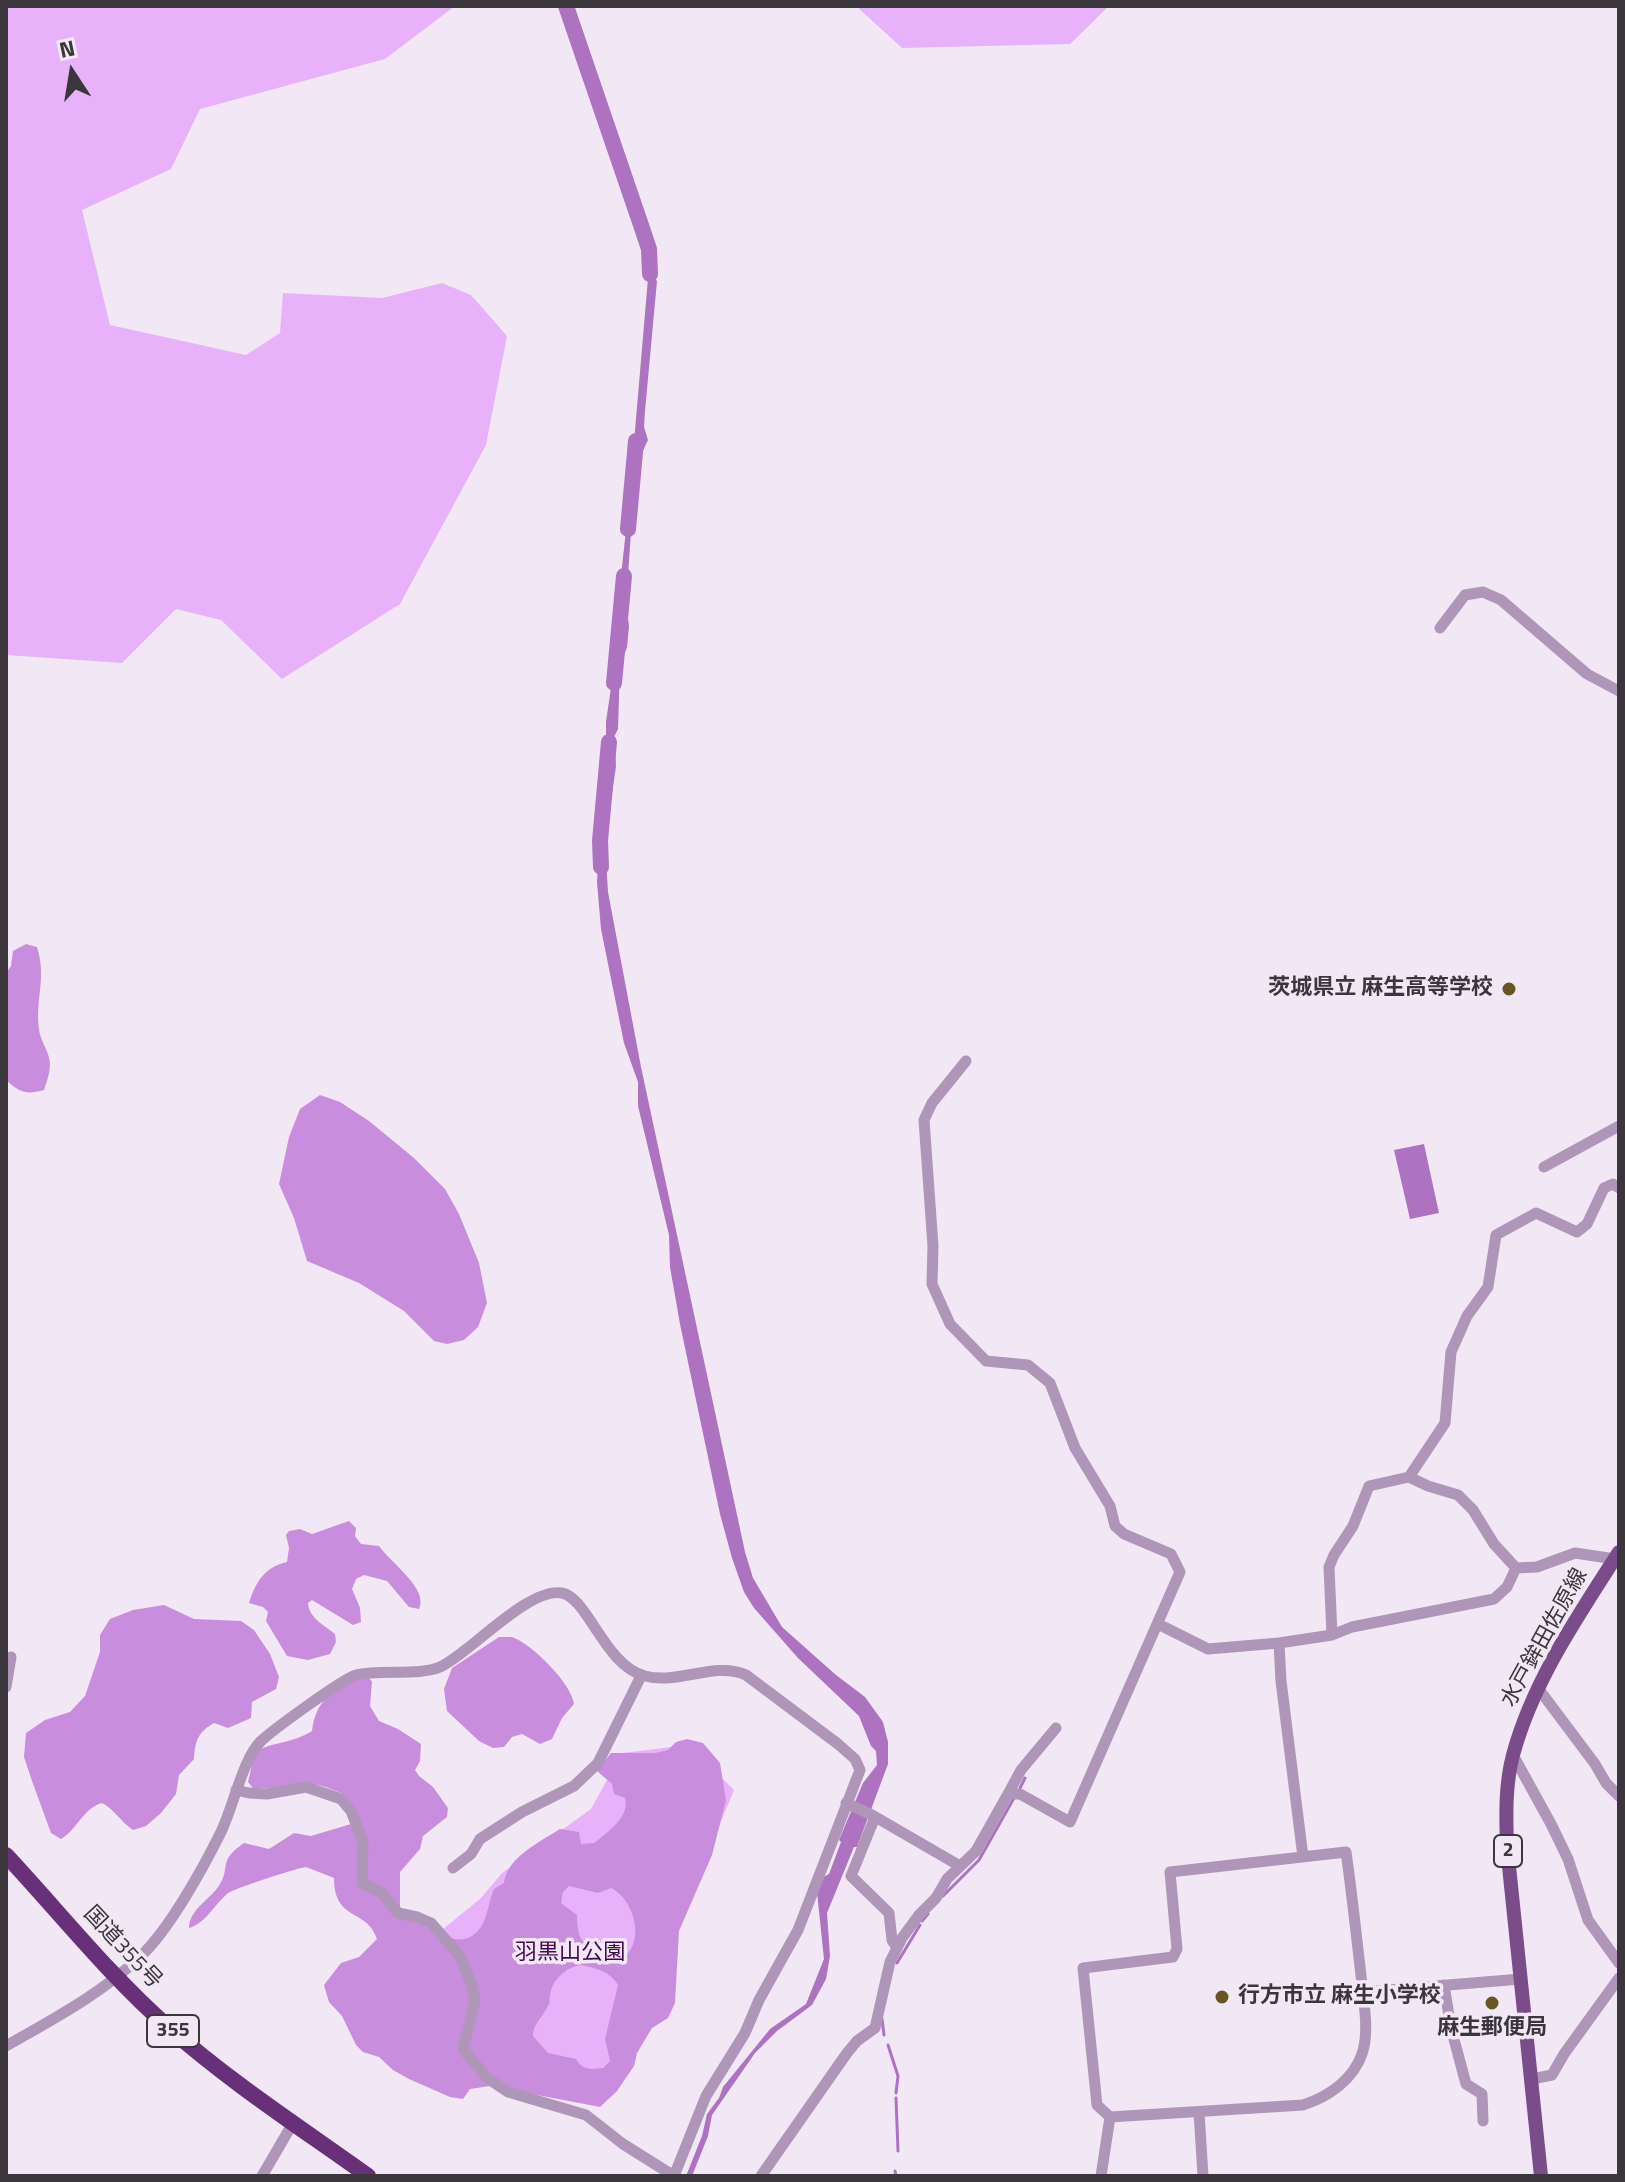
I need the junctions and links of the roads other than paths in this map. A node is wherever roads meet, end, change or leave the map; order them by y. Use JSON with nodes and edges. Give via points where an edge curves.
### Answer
{"nodes":[{"id":1,"x":1440,"y":628,"type":"dead end"},
{"id":2,"x":1619,"y":691,"type":"edge"},
{"id":3,"x":966,"y":1061,"type":"dead end"},
{"id":4,"x":1619,"y":1126,"type":"edge"},
{"id":5,"x":1544,"y":1167,"type":"dead end"},
{"id":6,"x":1619,"y":1188,"type":"edge"},
{"id":7,"x":1409,"y":1477,"type":"junction"},
{"id":8,"x":1617,"y":1555,"type":"edge"},
{"id":9,"x":1516,"y":1568,"type":"junction"},
{"id":10,"x":1158,"y":1624,"type":"junction"},
{"id":11,"x":1332,"y":1635,"type":"junction"},
{"id":12,"x":1279,"y":1643,"type":"junction"},
{"id":13,"x":11,"y":1657,"type":"dead end"},
{"id":14,"x":641,"y":1676,"type":"junction"},
{"id":15,"x":6,"y":1687,"type":"edge"},
{"id":16,"x":1538,"y":1688,"type":"junction"},
{"id":17,"x":1056,"y":1728,"type":"dead end"},
{"id":18,"x":1513,"y":1755,"type":"junction"},
{"id":19,"x":236,"y":1790,"type":"junction"},
{"id":20,"x":1008,"y":1794,"type":"junction"},
{"id":21,"x":1619,"y":1796,"type":"edge"},
{"id":22,"x":848,"y":1804,"type":"junction"},
{"id":23,"x":874,"y":1816,"type":"junction"},
{"id":24,"x":6,"y":1855,"type":"edge"},
{"id":25,"x":1303,"y":1857,"type":"junction"},
{"id":26,"x":960,"y":1866,"type":"junction"},
{"id":27,"x":453,"y":1868,"type":"dead end"},
{"id":28,"x":897,"y":1948,"type":"junction"},
{"id":29,"x":1619,"y":1963,"type":"edge"},
{"id":30,"x":117,"y":1978,"type":"junction"},
{"id":31,"x":1619,"y":1978,"type":"edge"},
{"id":32,"x":1521,"y":1979,"type":"junction"},
{"id":33,"x":1444,"y":1985,"type":"junction"},
{"id":34,"x":1363,"y":1992,"type":"junction"},
{"id":35,"x":6,"y":2046,"type":"edge"},
{"id":36,"x":1532,"y":2079,"type":"junction"},
{"id":37,"x":1199,"y":2112,"type":"junction"},
{"id":38,"x":1110,"y":2117,"type":"junction"},
{"id":39,"x":1483,"y":2121,"type":"dead end"},
{"id":40,"x":293,"y":2123,"type":"junction"},
{"id":41,"x":262,"y":2176,"type":"edge"},
{"id":42,"x":368,"y":2176,"type":"edge"},
{"id":43,"x":761,"y":2176,"type":"edge"},
{"id":44,"x":1101,"y":2176,"type":"edge"},
{"id":45,"x":1203,"y":2176,"type":"edge"},
{"id":46,"x":1541,"y":2176,"type":"edge"}],
"edges":[{"from":1,"to":2,"type":"street","via":[[1465,595],[1483,592],[1501,600],[1587,674]]},
{"from":3,"to":10,"type":"street","via":[[924,1120],[932,1284],[950,1324],[986,1361],[1028,1365],[1050,1383],[1075,1448],[1110,1506],[1115,1526],[1171,1554],[1180,1572]]},
{"from":4,"to":5,"type":"street"},
{"from":6,"to":7,"type":"street","via":[[1604,1188],[1582,1230],[1573,1231],[1536,1213],[1496,1235],[1488,1287],[1451,1352],[1445,1423]]},
{"from":7,"to":9,"type":"street","via":[[1458,1495]]},
{"from":7,"to":11,"type":"street","via":[[1369,1486],[1334,1555],[1329,1567]]},
{"from":8,"to":9,"type":"street","via":[[1575,1553],[1537,1567]]},
{"from":8,"to":16,"type":"main road","name":"水戸鉾田佐原線","number":"2"},
{"from":9,"to":11,"type":"street","via":[[1494,1599]]},
{"from":10,"to":12,"type":"street","via":[[1208,1649]]},
{"from":10,"to":20,"type":"street","via":[[1070,1822],[1020,1794]]},
{"from":11,"to":12,"type":"street"},
{"from":12,"to":25,"type":"street"},
{"from":13,"to":15,"type":"street"},
{"from":14,"to":19,"type":"street","via":[[614,1657],[571,1597],[550,1593],[487,1630],[438,1668],[351,1677],[261,1741]]},
{"from":14,"to":22,"type":"street","via":[[727,1671],[746,1675],[858,1764],[860,1774]]},
{"from":14,"to":27,"type":"street","via":[[598,1763],[574,1786],[480,1839]]},
{"from":16,"to":18,"type":"main road","name":"水戸鉾田佐原線","number":"2"},
{"from":16,"to":21,"type":"street"},
{"from":17,"to":20,"type":"street"},
{"from":18,"to":29,"type":"street","via":[[1568,1859],[1588,1920]]},
{"from":18,"to":32,"type":"main road","name":"水戸鉾田佐原線","number":"2","via":[[1506,1797],[1507,1847]]},
{"from":19,"to":22,"type":"street","via":[[267,1794],[306,1787],[341,1799],[363,1842],[362,1883],[382,1893],[398,1913],[431,1923],[460,1956],[475,2000],[463,2044],[469,2059],[508,2092],[586,2115],[674,2176],[706,2096],[798,1930]]},
{"from":19,"to":30,"type":"street","via":[[219,1837],[168,1921]]},
{"from":20,"to":26,"type":"street","via":[[976,1851]]},
{"from":22,"to":23,"type":"street"},
{"from":23,"to":26,"type":"street"},
{"from":23,"to":28,"type":"street","via":[[851,1876],[889,1913]]},
{"from":24,"to":30,"type":"highway","name":"国道355号","number":"355"},
{"from":25,"to":34,"type":"street","via":[[1346,1852]]},
{"from":25,"to":38,"type":"street","via":[[1170,1872],[1177,1949],[1173,1957],[1083,1968],[1097,2105]]},
{"from":26,"to":28,"type":"street"},
{"from":28,"to":43,"type":"street","via":[[875,2028],[847,2053]]},
{"from":30,"to":35,"type":"street"},
{"from":30,"to":40,"type":"highway","name":"国道355号","number":"355","via":[[211,2064]]},
{"from":31,"to":36,"type":"street","via":[[1552,2075]]},
{"from":32,"to":33,"type":"street"},
{"from":32,"to":36,"type":"main road","name":"水戸鉾田佐原線","number":"2"},
{"from":33,"to":34,"type":"street"},
{"from":33,"to":39,"type":"street","via":[[1466,2084],[1482,2094]]},
{"from":34,"to":37,"type":"street","via":[[1363,2051],[1348,2076],[1328,2094],[1303,2105]]},
{"from":36,"to":46,"type":"main road","name":"水戸鉾田佐原線","number":"2"},
{"from":37,"to":38,"type":"street"},
{"from":37,"to":45,"type":"street"},
{"from":38,"to":44,"type":"street"},
{"from":40,"to":41,"type":"street"},
{"from":40,"to":42,"type":"highway","name":"国道355号","number":"355"}]}
